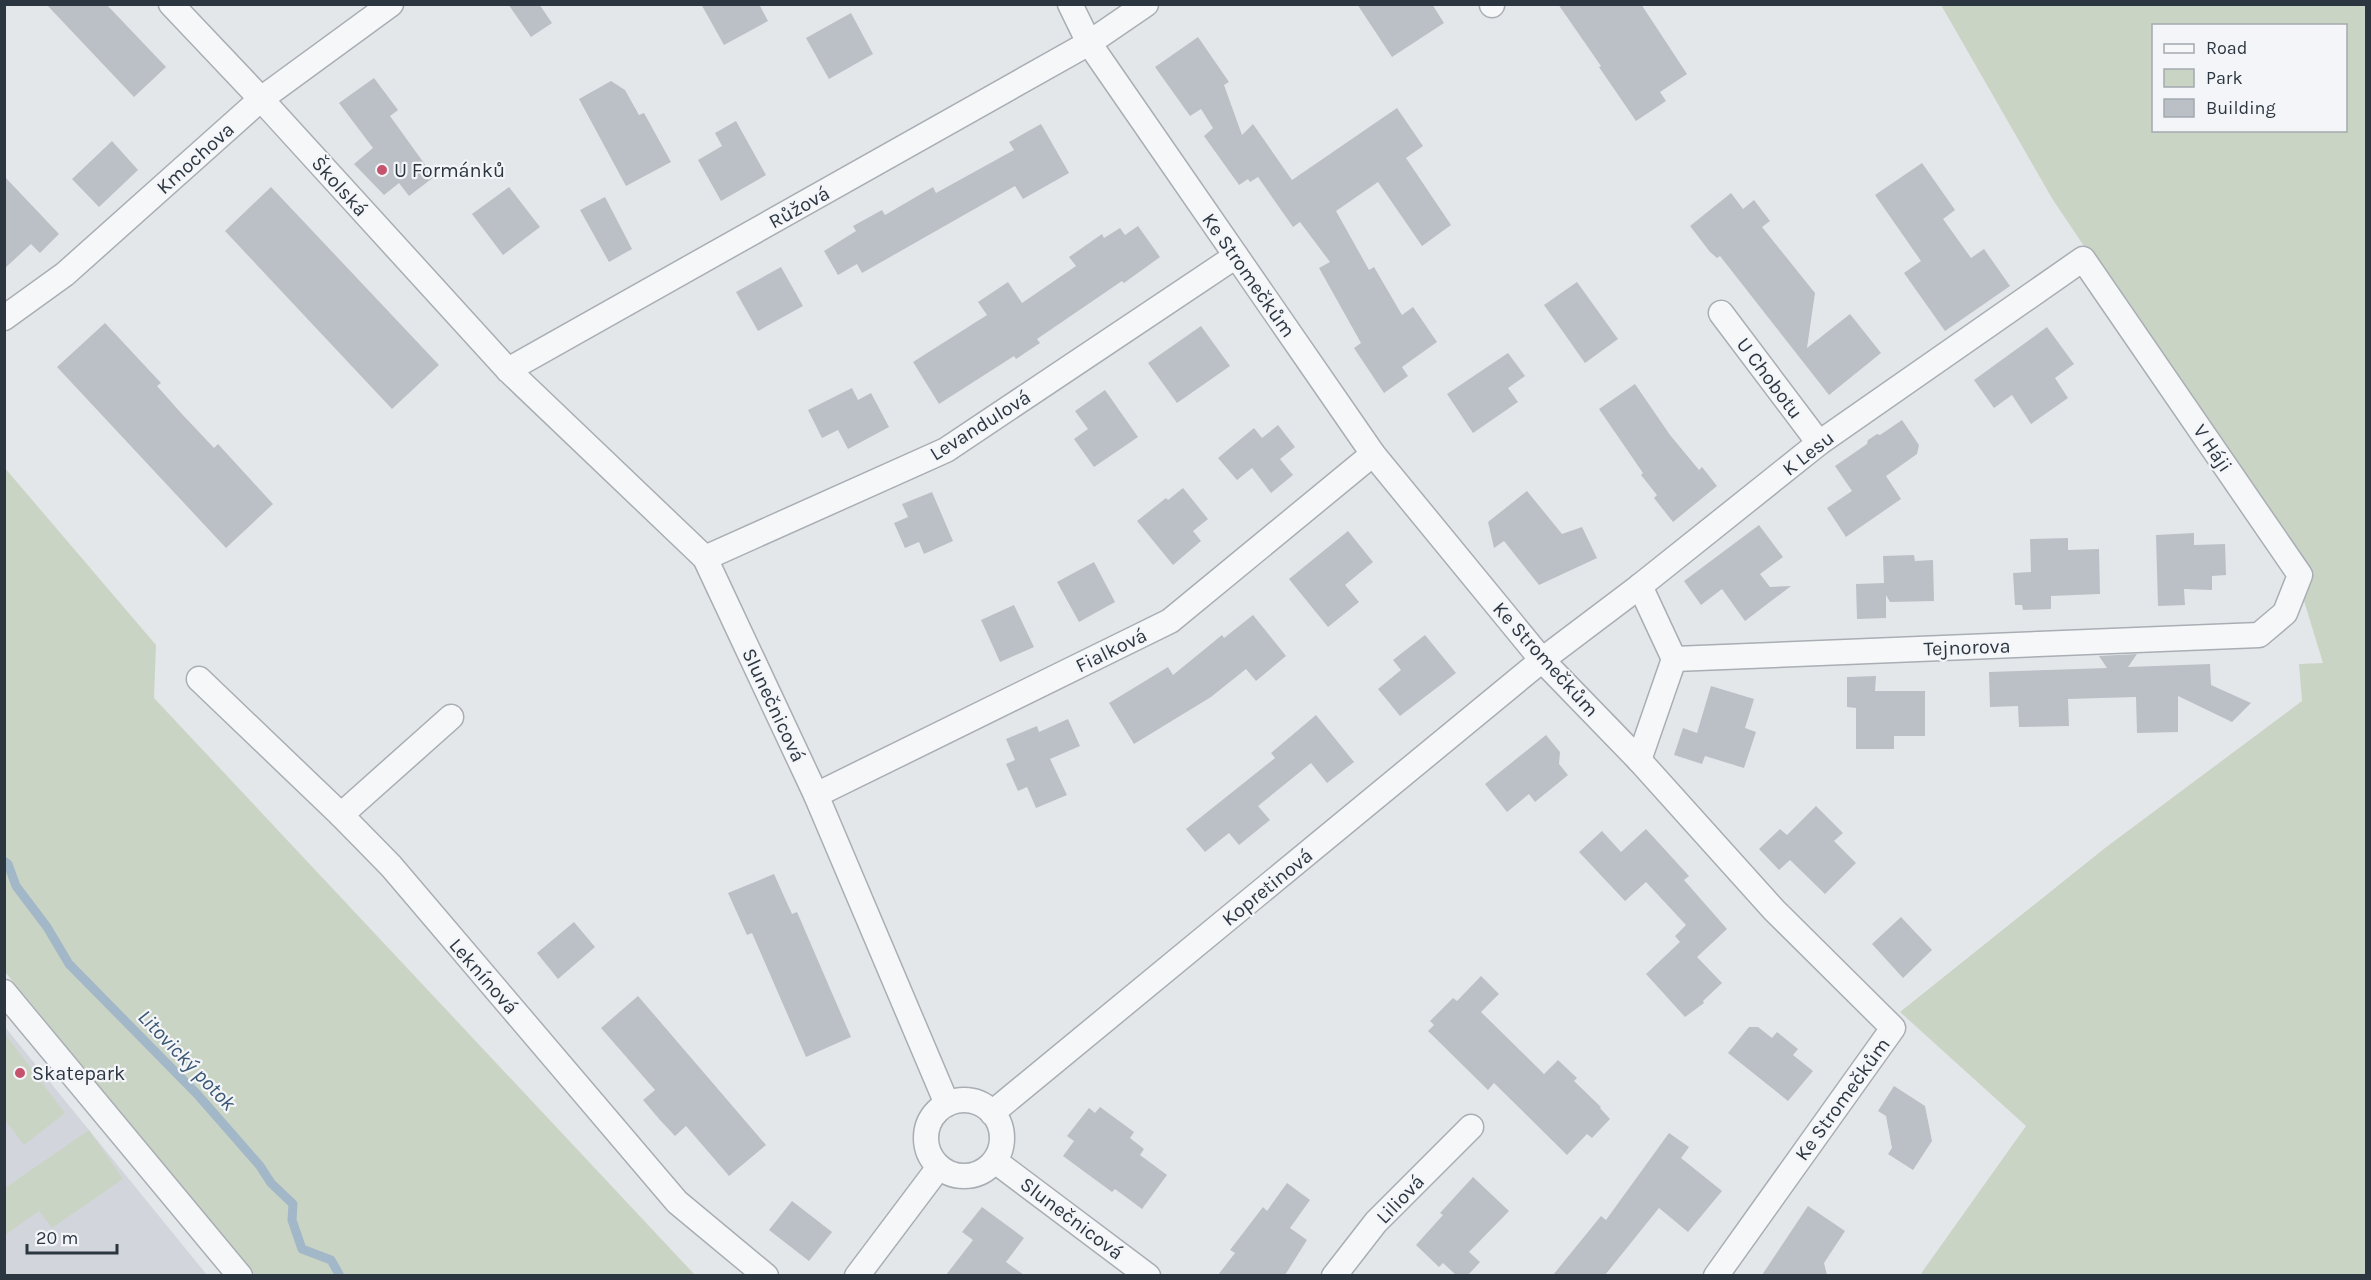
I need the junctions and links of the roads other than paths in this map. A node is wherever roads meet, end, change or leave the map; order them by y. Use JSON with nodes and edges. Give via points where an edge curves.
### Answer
{"nodes":[{"id":1,"x":171,"y":4,"type":"edge"},
{"id":2,"x":391,"y":4,"type":"edge"},
{"id":3,"x":1070,"y":4,"type":"edge"},
{"id":4,"x":1146,"y":4,"type":"edge"},
{"id":5,"x":1089,"y":43,"type":"junction"},
{"id":6,"x":261,"y":99,"type":"junction"},
{"id":7,"x":1236,"y":256,"type":"junction"},
{"id":8,"x":2083,"y":259,"type":"joint"},
{"id":9,"x":1721,"y":313,"type":"dead end"},
{"id":10,"x":4,"y":318,"type":"edge"},
{"id":11,"x":508,"y":370,"type":"junction"},
{"id":12,"x":1819,"y":443,"type":"junction"},
{"id":13,"x":1373,"y":454,"type":"junction"},
{"id":14,"x":705,"y":558,"type":"junction"},
{"id":15,"x":1640,"y":586,"type":"junction"},
{"id":16,"x":2259,"y":635,"type":"joint"},
{"id":17,"x":1674,"y":659,"type":"junction"},
{"id":18,"x":1542,"y":660,"type":"junction"},
{"id":19,"x":199,"y":679,"type":"dead end"},
{"id":20,"x":451,"y":717,"type":"dead end"},
{"id":21,"x":1640,"y":760,"type":"junction"},
{"id":22,"x":816,"y":795,"type":"junction"},
{"id":23,"x":341,"y":815,"type":"junction"},
{"id":24,"x":4,"y":992,"type":"edge"},
{"id":25,"x":947,"y":1104,"type":"junction"},
{"id":26,"x":992,"y":1113,"type":"junction"},
{"id":27,"x":1471,"y":1127,"type":"dead end"},
{"id":28,"x":995,"y":1161,"type":"junction"},
{"id":29,"x":939,"y":1167,"type":"junction"},
{"id":30,"x":240,"y":1275,"type":"edge"},
{"id":31,"x":766,"y":1275,"type":"edge"},
{"id":32,"x":857,"y":1275,"type":"edge"},
{"id":33,"x":1148,"y":1275,"type":"edge"},
{"id":34,"x":1334,"y":1275,"type":"edge"},
{"id":35,"x":1716,"y":1275,"type":"edge"}],
"edges":[{"from":1,"to":6,"type":"street","name":"Školská"},
{"from":2,"to":6,"type":"street","name":"Kmochova"},
{"from":3,"to":5,"type":"street","name":"Ke Stromečkům"},
{"from":4,"to":5,"type":"street","name":"Růžová"},
{"from":5,"to":7,"type":"street","name":"Ke Stromečkům"},
{"from":5,"to":11,"type":"street","name":"Růžová"},
{"from":6,"to":10,"type":"street","name":"Kmochova","via":[[65,274]]},
{"from":6,"to":11,"type":"street","name":"Školská"},
{"from":7,"to":13,"type":"street","name":"Ke Stromečkům"},
{"from":7,"to":14,"type":"street","name":"Levandulová","via":[[946,450]]},
{"from":8,"to":12,"type":"street","name":"K Lesu"},
{"from":8,"to":16,"type":"street","name":"V Háji","via":[[2300,574],[2285,613]]},
{"from":9,"to":12,"type":"street","name":"U Chobotu"},
{"from":11,"to":14,"type":"street","name":"Slunečnicová"},
{"from":12,"to":15,"type":"street","name":"K Lesu"},
{"from":13,"to":18,"type":"street","name":"Ke Stromečkům"},
{"from":13,"to":22,"type":"street","name":"Fialková","via":[[1170,621]]},
{"from":14,"to":22,"type":"street","name":"Slunečnicová"},
{"from":15,"to":17,"type":"street"},
{"from":15,"to":18,"type":"street","name":"K Lesu"},
{"from":16,"to":17,"type":"street","name":"Tejnorova"},
{"from":17,"to":21,"type":"street"},
{"from":18,"to":21,"type":"street","name":"Ke Stromečkům"},
{"from":18,"to":26,"type":"street","name":"Kopretinová"},
{"from":19,"to":23,"type":"street","name":"Leknínová"},
{"from":20,"to":23,"type":"street"},
{"from":21,"to":35,"type":"street","name":"Ke Stromečkům","via":[[1774,909],[1893,1028]]},
{"from":22,"to":25,"type":"street","name":"Slunečnicová"},
{"from":23,"to":31,"type":"street","name":"Leknínová","via":[[391,866],[677,1202]]},
{"from":24,"to":30,"type":"street"},
{"from":25,"to":26,"type":"street","via":[[969,1100],[984,1105]]},
{"from":25,"to":29,"type":"street","via":[[930,1119],[926,1132],[926,1148]]},
{"from":26,"to":28,"type":"street","via":[[1002,1136]]},
{"from":27,"to":34,"type":"street","name":"Liliová","via":[[1376,1222]]},
{"from":28,"to":29,"type":"street","via":[[974,1175],[958,1176]]},
{"from":28,"to":33,"type":"street","name":"Slunečnicová"},
{"from":29,"to":32,"type":"street"}]}
